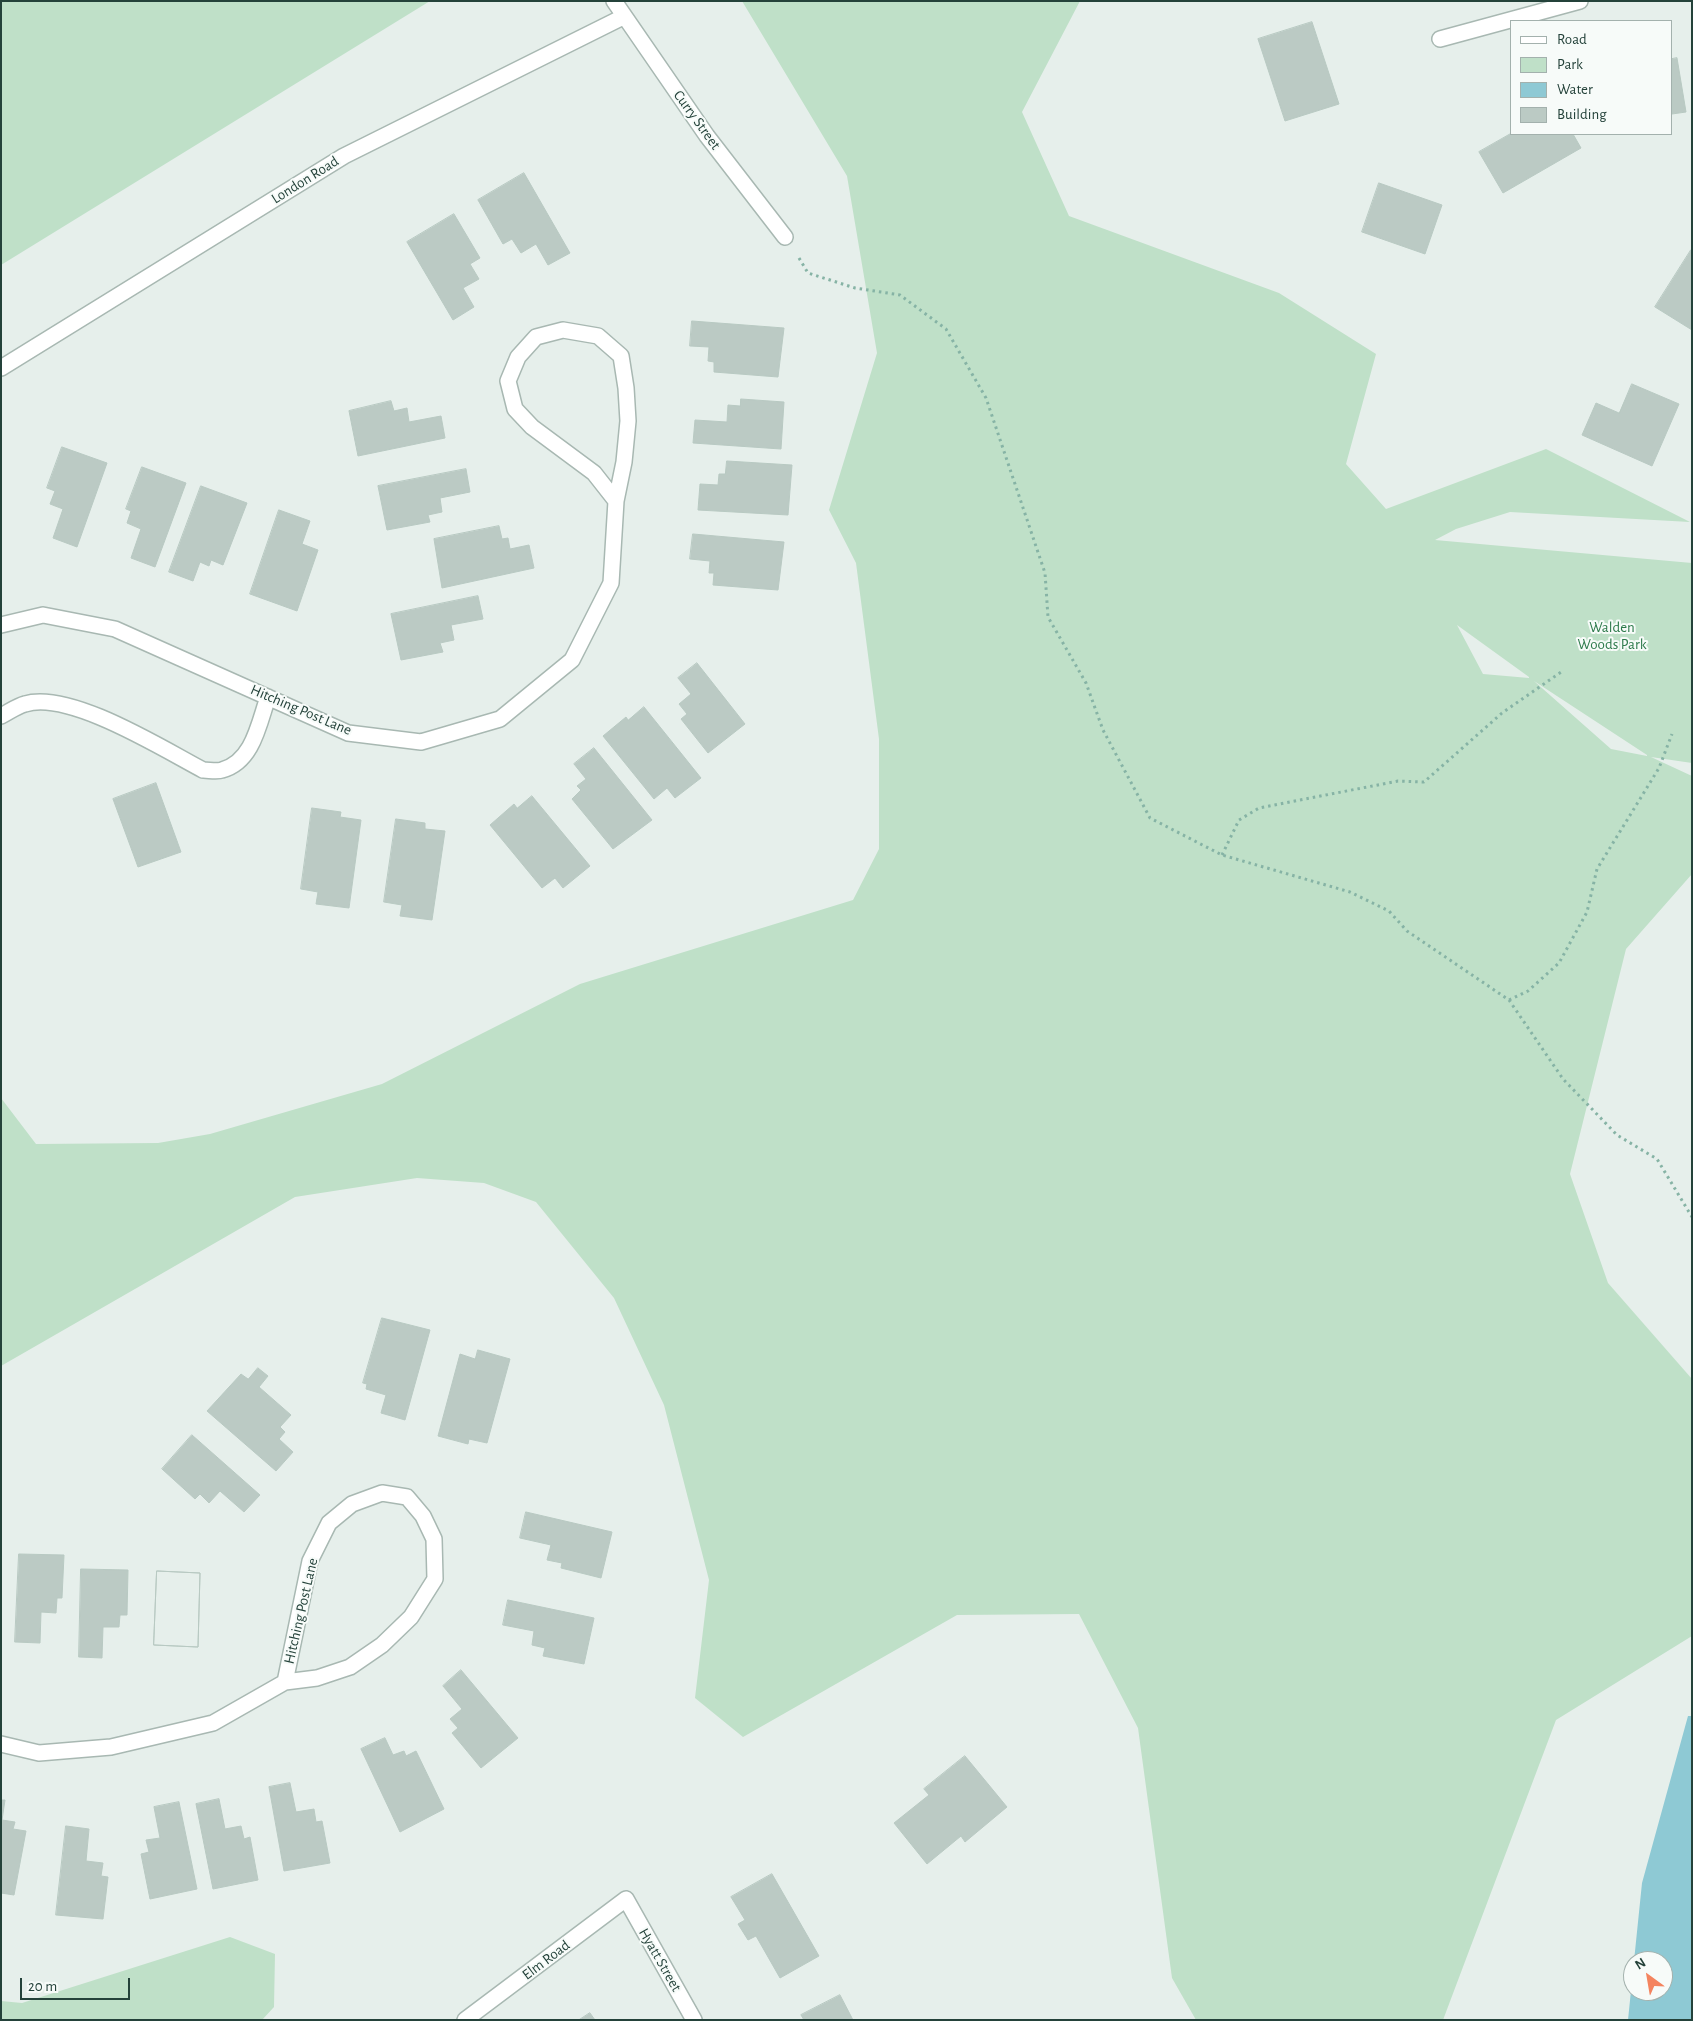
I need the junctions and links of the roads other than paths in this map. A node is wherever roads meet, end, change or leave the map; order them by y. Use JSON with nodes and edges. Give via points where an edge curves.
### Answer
{"nodes":[{"id":1,"x":614,"y":1,"type":"edge"},
{"id":2,"x":1580,"y":1,"type":"edge"},
{"id":3,"x":623,"y":17,"type":"junction"},
{"id":4,"x":1440,"y":39,"type":"dead end"},
{"id":5,"x":785,"y":237,"type":"road end"},
{"id":6,"x":1,"y":368,"type":"edge"},
{"id":7,"x":616,"y":501,"type":"junction"},
{"id":8,"x":1,"y":626,"type":"edge"},
{"id":9,"x":268,"y":697,"type":"junction"},
{"id":10,"x":1,"y":716,"type":"edge"},
{"id":11,"x":284,"y":1682,"type":"junction"},
{"id":12,"x":1,"y":1744,"type":"edge"},
{"id":13,"x":626,"y":1899,"type":"joint"},
{"id":14,"x":465,"y":2020,"type":"edge"},
{"id":15,"x":694,"y":2020,"type":"edge"}],
"edges":[{"from":1,"to":3,"type":"street","name":"Curry Street"},
{"from":2,"to":4,"type":"street"},
{"from":3,"to":5,"type":"street","name":"Curry Street","via":[[707,136]]},
{"from":3,"to":6,"type":"street","name":"London Road","via":[[344,156]]},
{"from":7,"to":7,"type":"street","name":"Hitching Post Lane","via":[[628,420],[622,356],[598,336],[564,330],[536,337],[518,357],[508,381],[515,409],[532,427],[594,473]]},
{"from":7,"to":9,"type":"street","name":"Hitching Post Lane","via":[[611,583],[572,660],[500,719],[422,742],[348,733]]},
{"from":8,"to":9,"type":"street","name":"Hitching Post Lane","via":[[43,615],[114,629]]},
{"from":9,"to":10,"type":"street","via":[[250,746],[240,761],[222,770],[203,770],[88,711],[47,702],[26,703]]},
{"from":11,"to":11,"type":"street","name":"Hitching Post Lane","via":[[310,1561],[329,1523],[352,1504],[382,1493],[408,1497],[423,1516],[434,1539],[435,1563],[435,1579],[411,1617],[382,1645],[350,1668],[316,1678]]},
{"from":11,"to":12,"type":"street","name":"Hitching Post Lane","via":[[213,1723],[111,1747],[39,1753]]},
{"from":13,"to":14,"type":"street","name":"Elm Road"},
{"from":13,"to":15,"type":"street","name":"Hyatt Street"}]}
